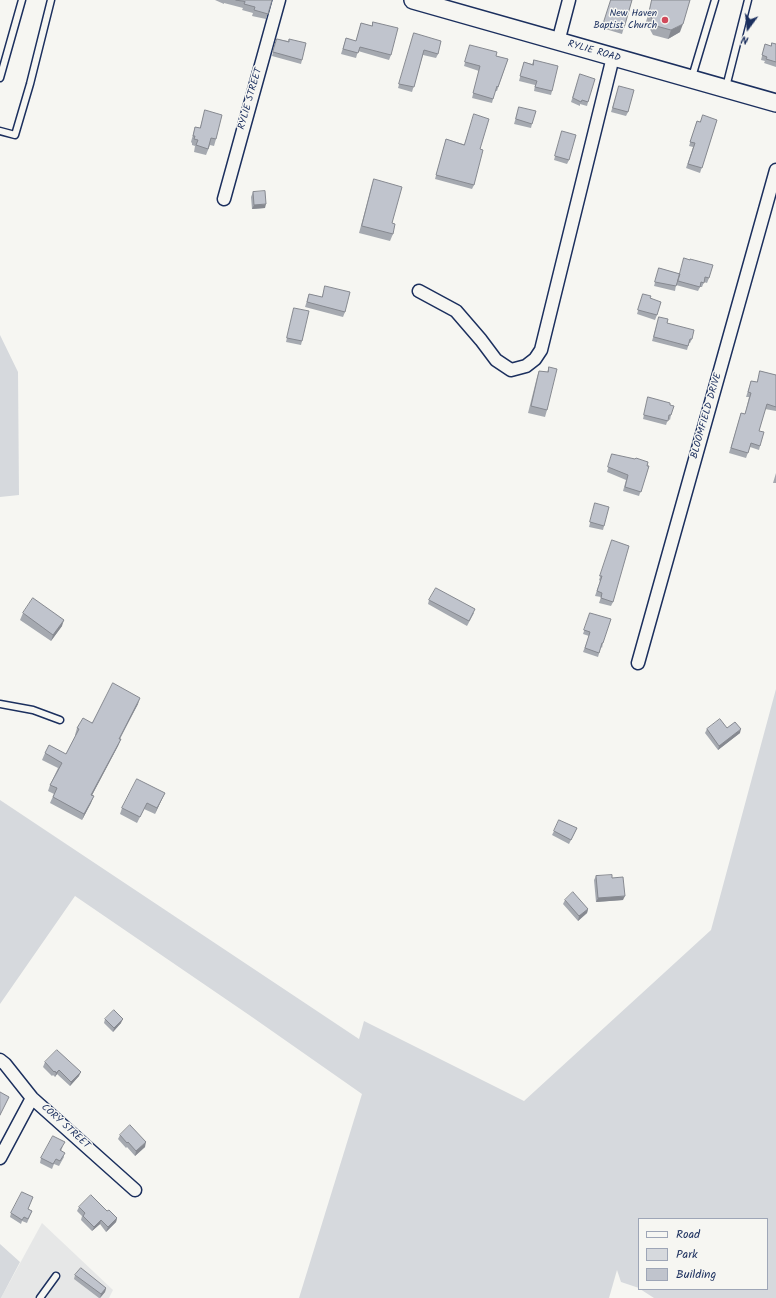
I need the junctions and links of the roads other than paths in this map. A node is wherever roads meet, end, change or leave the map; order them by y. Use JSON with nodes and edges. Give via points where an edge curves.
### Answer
{"nodes":[{"id":1,"x":22,"y":0,"type":"edge"},
{"id":2,"x":51,"y":0,"type":"edge"},
{"id":3,"x":279,"y":0,"type":"edge"},
{"id":4,"x":413,"y":0,"type":"edge"},
{"id":5,"x":569,"y":0,"type":"edge"},
{"id":6,"x":715,"y":0,"type":"edge"},
{"id":7,"x":748,"y":0,"type":"edge"},
{"id":8,"x":431,"y":2,"type":"edge"},
{"id":9,"x":558,"y":42,"type":"junction"},
{"id":10,"x":613,"y":57,"type":"junction"},
{"id":11,"x":0,"y":78,"type":"edge"},
{"id":12,"x":692,"y":79,"type":"junction"},
{"id":13,"x":726,"y":89,"type":"junction"},
{"id":14,"x":776,"y":103,"type":"edge"},
{"id":15,"x":0,"y":131,"type":"edge"},
{"id":16,"x":776,"y":170,"type":"edge"},
{"id":17,"x":224,"y":199,"type":"dead end"},
{"id":18,"x":419,"y":291,"type":"dead end"},
{"id":19,"x":638,"y":663,"type":"dead end"},
{"id":20,"x":0,"y":704,"type":"edge"},
{"id":21,"x":60,"y":720,"type":"dead end"},
{"id":22,"x":0,"y":1060,"type":"edge"},
{"id":23,"x":32,"y":1098,"type":"junction"},
{"id":24,"x":0,"y":1158,"type":"edge"},
{"id":25,"x":135,"y":1190,"type":"dead end"},
{"id":26,"x":56,"y":1276,"type":"dead end"},
{"id":27,"x":40,"y":1298,"type":"edge"}],
"edges":[{"from":1,"to":11,"type":"lane"},
{"from":2,"to":15,"type":"lane","via":[[15,135]]},
{"from":3,"to":17,"type":"street","name":"RYLIE STREET"},
{"from":4,"to":8,"type":"street","name":"RYLIE ROAD"},
{"from":5,"to":9,"type":"street"},
{"from":6,"to":12,"type":"lane"},
{"from":7,"to":13,"type":"lane"},
{"from":8,"to":9,"type":"street","name":"RYLIE ROAD"},
{"from":9,"to":10,"type":"street","name":"RYLIE ROAD"},
{"from":10,"to":12,"type":"street","name":"RYLIE ROAD"},
{"from":10,"to":18,"type":"street","via":[[541,350],[535,359],[526,366],[511,370],[496,360],[456,311]]},
{"from":12,"to":13,"type":"street","name":"RYLIE ROAD"},
{"from":13,"to":14,"type":"street","name":"RYLIE ROAD"},
{"from":16,"to":19,"type":"street","name":"BLOOMFIELD DRIVE"},
{"from":20,"to":21,"type":"lane","via":[[33,710]]},
{"from":22,"to":23,"type":"street","name":"CORY STREET"},
{"from":23,"to":24,"type":"street"},
{"from":23,"to":25,"type":"street","name":"CORY STREET"},
{"from":26,"to":27,"type":"lane"}]}
